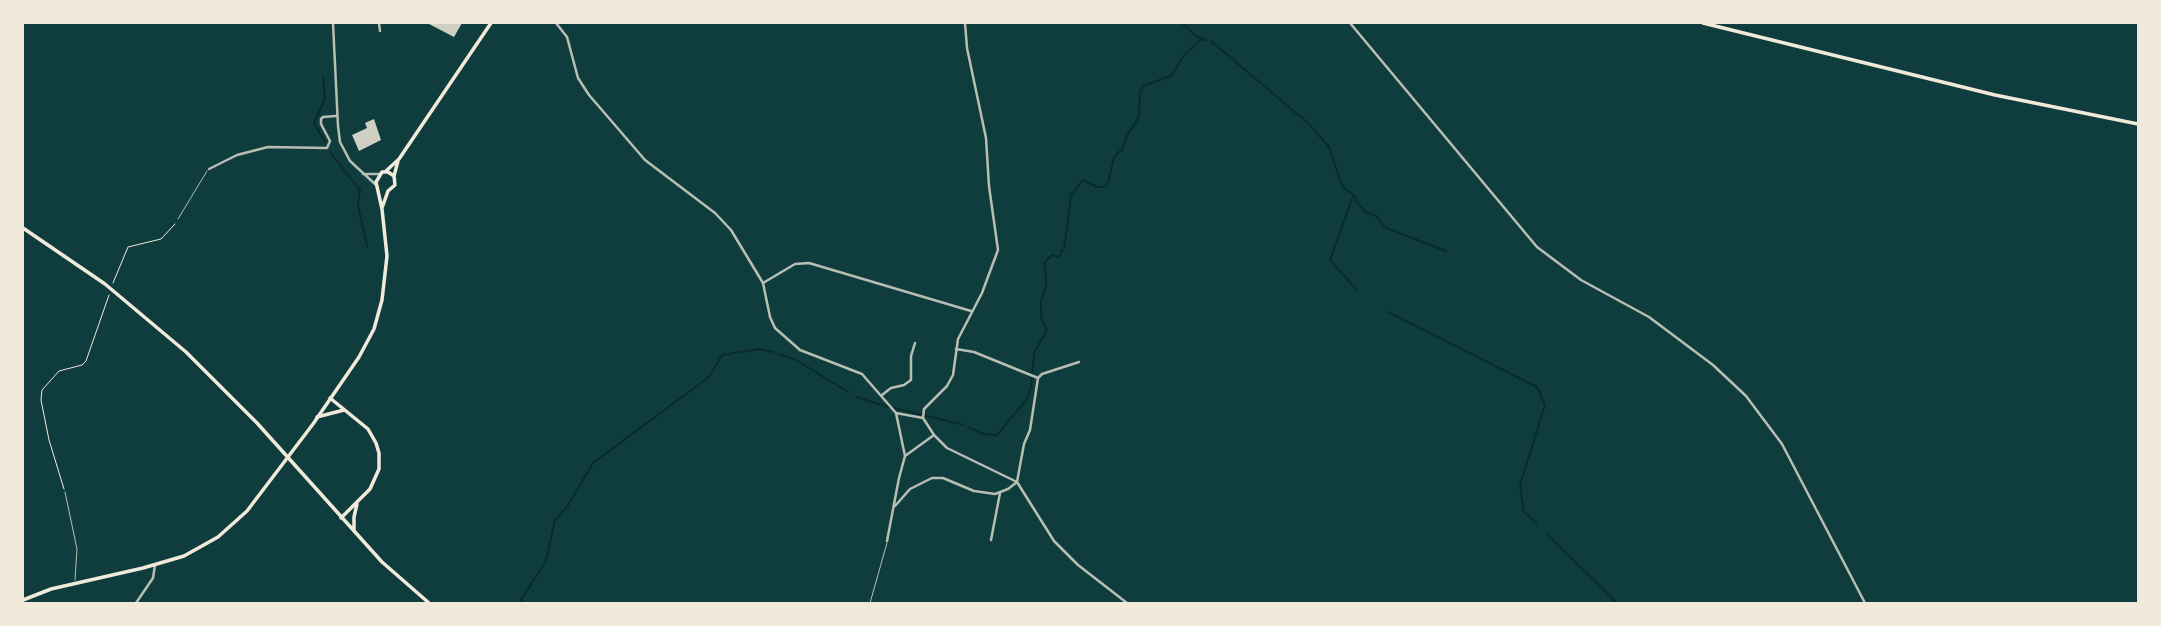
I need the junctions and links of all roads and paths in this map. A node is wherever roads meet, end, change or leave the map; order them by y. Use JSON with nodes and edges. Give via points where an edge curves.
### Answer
{"nodes":[{"id":1,"x":333,"y":23,"type":"edge"},
{"id":2,"x":379,"y":23,"type":"edge"},
{"id":3,"x":491,"y":23,"type":"edge"},
{"id":4,"x":556,"y":23,"type":"edge"},
{"id":5,"x":965,"y":23,"type":"edge"},
{"id":6,"x":1350,"y":23,"type":"edge"},
{"id":7,"x":1703,"y":23,"type":"edge"},
{"id":8,"x":380,"y":31,"type":"dead end"},
{"id":9,"x":337,"y":116,"type":"junction"},
{"id":10,"x":2138,"y":124,"type":"edge"},
{"id":11,"x":399,"y":159,"type":"junction"},
{"id":12,"x":209,"y":169,"type":"joint"},
{"id":13,"x":385,"y":172,"type":"junction"},
{"id":14,"x":363,"y":174,"type":"junction"},
{"id":15,"x":379,"y":174,"type":"junction"},
{"id":16,"x":394,"y":176,"type":"junction"},
{"id":17,"x":377,"y":187,"type":"junction"},
{"id":18,"x":388,"y":191,"type":"junction"},
{"id":19,"x":382,"y":209,"type":"junction"},
{"id":20,"x":178,"y":219,"type":"joint"},
{"id":21,"x":23,"y":229,"type":"edge"},
{"id":22,"x":113,"y":283,"type":"dead end"},
{"id":23,"x":763,"y":283,"type":"junction"},
{"id":24,"x":110,"y":293,"type":"dead end"},
{"id":25,"x":972,"y":311,"type":"junction"},
{"id":26,"x":915,"y":343,"type":"dead end"},
{"id":27,"x":956,"y":349,"type":"junction"},
{"id":28,"x":1079,"y":362,"type":"dead end"},
{"id":29,"x":1034,"y":376,"type":"junction"},
{"id":30,"x":882,"y":395,"type":"junction"},
{"id":31,"x":330,"y":398,"type":"junction"},
{"id":32,"x":344,"y":410,"type":"junction"},
{"id":33,"x":896,"y":412,"type":"junction"},
{"id":34,"x":923,"y":416,"type":"junction"},
{"id":35,"x":317,"y":417,"type":"junction"},
{"id":36,"x":934,"y":435,"type":"junction"},
{"id":37,"x":905,"y":456,"type":"junction"},
{"id":38,"x":1017,"y":482,"type":"junction"},
{"id":39,"x":65,"y":492,"type":"joint"},
{"id":40,"x":1000,"y":493,"type":"junction"},
{"id":41,"x":357,"y":504,"type":"junction"},
{"id":42,"x":894,"y":506,"type":"junction"},
{"id":43,"x":341,"y":518,"type":"junction"},
{"id":44,"x":354,"y":533,"type":"junction"},
{"id":45,"x":991,"y":540,"type":"dead end"},
{"id":46,"x":887,"y":541,"type":"joint"},
{"id":47,"x":155,"y":565,"type":"junction"},
{"id":48,"x":75,"y":583,"type":"junction"},
{"id":49,"x":23,"y":600,"type":"edge"},
{"id":50,"x":136,"y":603,"type":"edge"},
{"id":51,"x":429,"y":603,"type":"edge"},
{"id":52,"x":870,"y":603,"type":"edge"},
{"id":53,"x":1127,"y":603,"type":"edge"},
{"id":54,"x":1865,"y":603,"type":"edge"}],
"edges":[{"from":1,"to":9,"type":"street"},
{"from":2,"to":8,"type":"street"},
{"from":3,"to":11,"type":"main road"},
{"from":4,"to":23,"type":"street","via":[[567,37],[578,78],[589,95],[645,160],[731,230]]},
{"from":5,"to":25,"type":"street","via":[[999,245]]},
{"from":6,"to":54,"type":"street","via":[[1537,247],[1581,280],[1648,317],[1746,396],[1782,444]]},
{"from":7,"to":10,"type":"main road","via":[[2006,98]]},
{"from":9,"to":12,"type":"street","via":[[323,117],[321,124],[330,141],[327,148],[268,147]]},
{"from":9,"to":14,"type":"street","via":[[343,150]]},
{"from":11,"to":13,"type":"main road"},
{"from":11,"to":16,"type":"main road"},
{"from":12,"to":20,"type":"lane"},
{"from":13,"to":15,"type":"main road"},
{"from":13,"to":16,"type":"main road"},
{"from":14,"to":15,"type":"street"},
{"from":14,"to":17,"type":"street"},
{"from":15,"to":17,"type":"main road"},
{"from":16,"to":18,"type":"main road","via":[[395,185]]},
{"from":17,"to":18,"type":"main road"},
{"from":17,"to":19,"type":"main road"},
{"from":18,"to":19,"type":"main road"},
{"from":19,"to":31,"type":"main road","via":[[387,257],[380,312],[359,357]]},
{"from":20,"to":22,"type":"path","via":[[161,239],[128,247]]},
{"from":21,"to":43,"type":"main road","via":[[88,271],[155,324],[202,367]]},
{"from":23,"to":25,"type":"street","via":[[795,264],[808,263]]},
{"from":23,"to":30,"type":"street","via":[[772,322],[785,339],[800,350],[862,374]]},
{"from":24,"to":39,"type":"path","via":[[86,361],[59,372],[42,390],[49,440]]},
{"from":25,"to":27,"type":"street"},
{"from":26,"to":30,"type":"street","via":[[911,380]]},
{"from":27,"to":29,"type":"street"},
{"from":27,"to":34,"type":"street","via":[[953,375]]},
{"from":28,"to":29,"type":"street"},
{"from":29,"to":38,"type":"street","via":[[1030,430]]},
{"from":30,"to":33,"type":"street"},
{"from":31,"to":32,"type":"main road"},
{"from":31,"to":35,"type":"main road"},
{"from":32,"to":35,"type":"main road"},
{"from":32,"to":41,"type":"main road","via":[[368,429],[379,453],[375,480]]},
{"from":33,"to":34,"type":"street"},
{"from":33,"to":37,"type":"street"},
{"from":34,"to":36,"type":"street"},
{"from":35,"to":47,"type":"main road","via":[[232,526],[197,550]]},
{"from":36,"to":37,"type":"street"},
{"from":36,"to":38,"type":"street","via":[[956,454]]},
{"from":37,"to":42,"type":"street"},
{"from":38,"to":40,"type":"street"},
{"from":38,"to":53,"type":"street","via":[[1054,541]]},
{"from":39,"to":48,"type":"lane","via":[[77,549]]},
{"from":40,"to":42,"type":"street","via":[[974,491],[937,478],[917,484]]},
{"from":40,"to":45,"type":"street"},
{"from":41,"to":43,"type":"main road"},
{"from":41,"to":44,"type":"main road"},
{"from":42,"to":46,"type":"street"},
{"from":43,"to":44,"type":"main road"},
{"from":44,"to":51,"type":"main road"},
{"from":46,"to":52,"type":"lane"},
{"from":47,"to":48,"type":"main road"},
{"from":47,"to":50,"type":"street","via":[[153,578]]},
{"from":48,"to":49,"type":"main road"}]}
